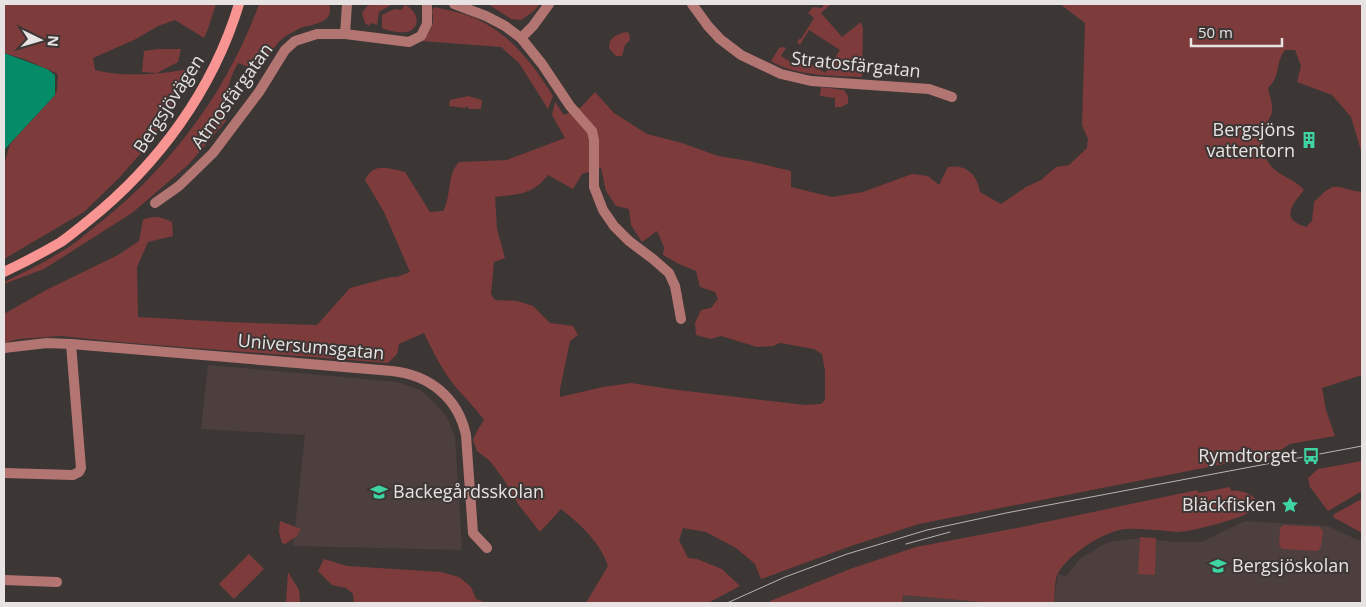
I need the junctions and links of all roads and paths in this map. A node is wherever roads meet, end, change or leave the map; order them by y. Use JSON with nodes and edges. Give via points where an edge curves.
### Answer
{"nodes":[{"id":1,"x":240,"y":4,"type":"edge"},
{"id":2,"x":347,"y":4,"type":"edge"},
{"id":3,"x":427,"y":4,"type":"edge"},
{"id":4,"x":454,"y":4,"type":"edge"},
{"id":5,"x":549,"y":4,"type":"edge"},
{"id":6,"x":692,"y":4,"type":"edge"},
{"id":7,"x":345,"y":34,"type":"junction"},
{"id":8,"x":521,"y":38,"type":"junction"},
{"id":9,"x":952,"y":98,"type":"dead end"},
{"id":10,"x":155,"y":203,"type":"dead end"},
{"id":11,"x":4,"y":272,"type":"edge"},
{"id":12,"x":681,"y":319,"type":"dead end"},
{"id":13,"x":71,"y":344,"type":"junction"},
{"id":14,"x":4,"y":348,"type":"edge"},
{"id":15,"x":4,"y":473,"type":"edge"},
{"id":16,"x":487,"y":548,"type":"dead end"},
{"id":17,"x":4,"y":580,"type":"edge"},
{"id":18,"x":57,"y":582,"type":"dead end"}],
"edges":[{"from":1,"to":11,"type":"street","name":"Bergsjövägen","via":[[209,77],[146,169],[62,241]]},
{"from":2,"to":7,"type":"street"},
{"from":3,"to":7,"type":"street","name":"Atmosfärgatan","via":[[427,24],[421,36],[409,42]]},
{"from":4,"to":8,"type":"street","via":[[486,16]]},
{"from":5,"to":8,"type":"street"},
{"from":6,"to":9,"type":"street","name":"Stratosfärgatan","via":[[720,39],[741,55],[781,74],[811,81],[929,89]]},
{"from":7,"to":10,"type":"street","name":"Atmosfärgatan","via":[[317,34],[290,45],[213,153],[179,186]]},
{"from":8,"to":12,"type":"street","via":[[592,132],[594,187],[603,210],[624,236],[668,273],[675,286]]},
{"from":13,"to":14,"type":"street","name":"Universumsgatan"},
{"from":13,"to":15,"type":"street","via":[[79,472],[73,475]]},
{"from":13,"to":16,"type":"street","name":"Universumsgatan","via":[[392,370],[418,376],[449,399],[463,421],[473,533]]},
{"from":17,"to":18,"type":"street"}]}
